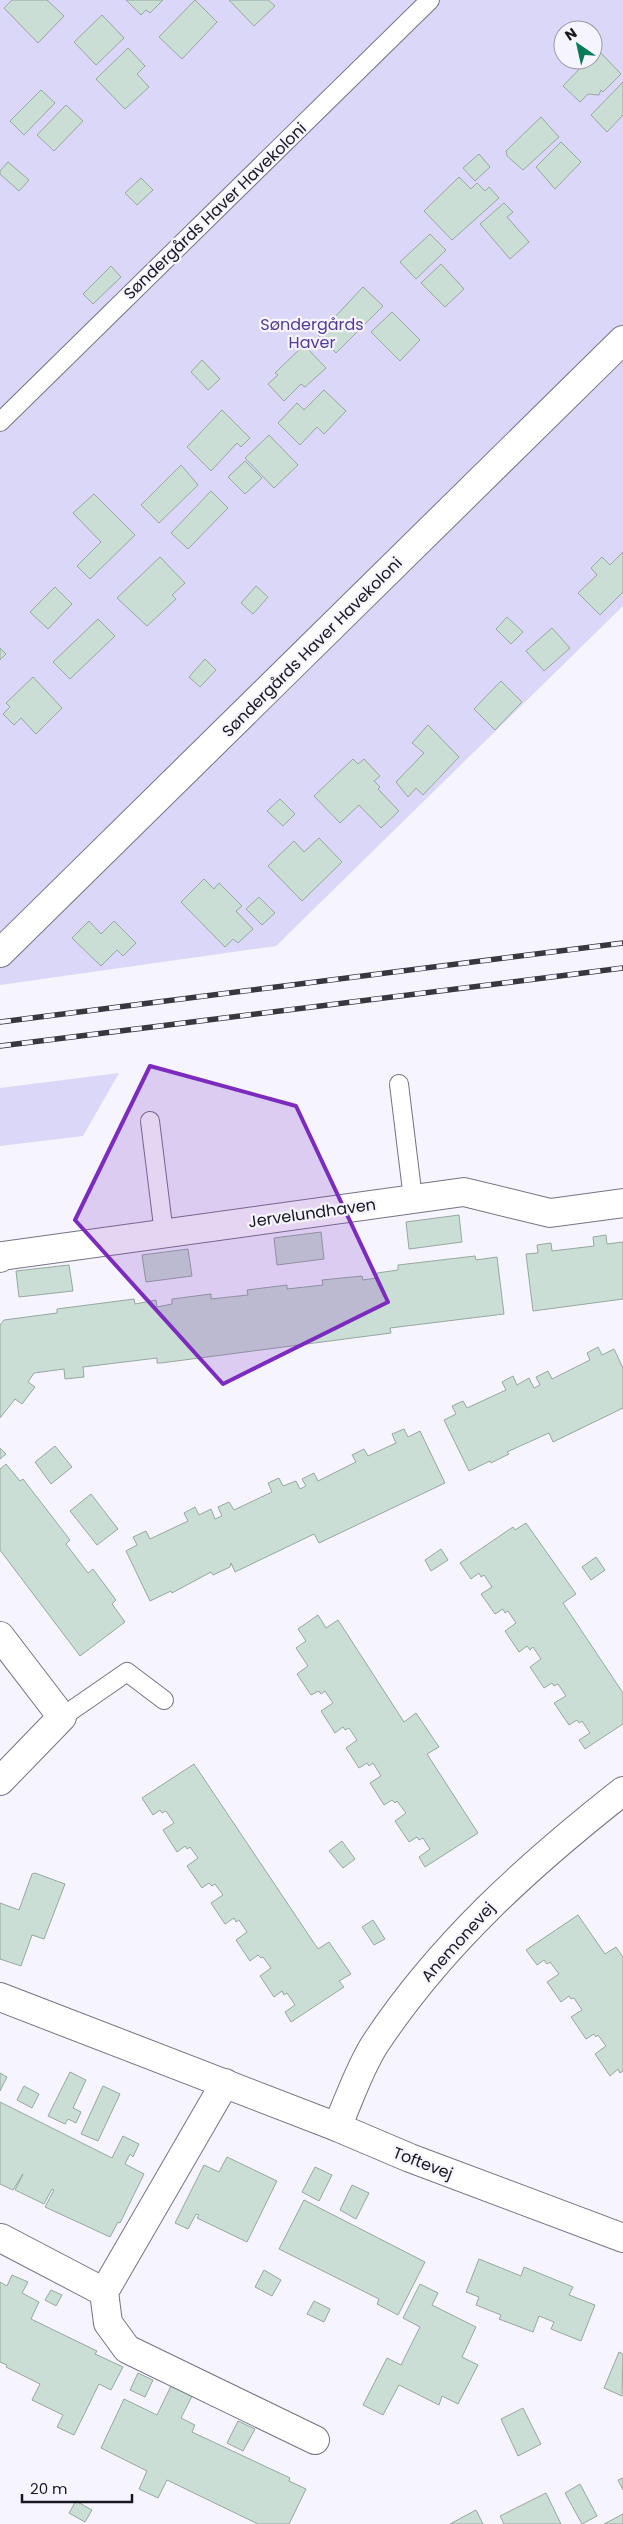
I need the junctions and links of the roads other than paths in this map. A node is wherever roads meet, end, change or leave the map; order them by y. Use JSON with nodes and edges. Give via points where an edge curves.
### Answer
{"nodes":[{"id":1,"x":430,"y":0,"type":"edge"},
{"id":2,"x":623,"y":340,"type":"edge"},
{"id":3,"x":0,"y":422,"type":"edge"},
{"id":4,"x":0,"y":953,"type":"edge"},
{"id":5,"x":399,"y":1084,"type":"dead end"},
{"id":6,"x":150,"y":1121,"type":"dead end"},
{"id":7,"x":413,"y":1199,"type":"junction"},
{"id":8,"x":623,"y":1202,"type":"edge"},
{"id":9,"x":164,"y":1234,"type":"junction"},
{"id":10,"x":0,"y":1258,"type":"edge"},
{"id":11,"x":0,"y":1636,"type":"edge"},
{"id":12,"x":164,"y":1700,"type":"dead end"},
{"id":13,"x":62,"y":1717,"type":"junction"},
{"id":14,"x":0,"y":1781,"type":"edge"},
{"id":15,"x":623,"y":1792,"type":"edge"},
{"id":16,"x":0,"y":1997,"type":"edge"},
{"id":17,"x":225,"y":2084,"type":"junction"},
{"id":18,"x":337,"y":2127,"type":"junction"},
{"id":19,"x":1,"y":2238,"type":"edge"},
{"id":20,"x":623,"y":2238,"type":"edge"},
{"id":21,"x":104,"y":2292,"type":"junction"},
{"id":22,"x":315,"y":2440,"type":"dead end"}],
"edges":[{"from":1,"to":3,"type":"lane","name":"Søndergårds Haver Havekoloni"},
{"from":2,"to":4,"type":"street","name":"Søndergårds Haver Havekoloni"},
{"from":5,"to":7,"type":"lane"},
{"from":6,"to":9,"type":"lane"},
{"from":7,"to":8,"type":"street","name":"Jervelundhaven","via":[[464,1192],[550,1213]]},
{"from":7,"to":9,"type":"street","name":"Jervelundhaven"},
{"from":9,"to":10,"type":"street","name":"Jervelundhaven"},
{"from":11,"to":13,"type":"street"},
{"from":12,"to":13,"type":"lane","via":[[127,1672]]},
{"from":13,"to":14,"type":"street"},
{"from":15,"to":18,"type":"street","name":"Anemonevej","via":[[523,1874],[441,1956],[374,2046]]},
{"from":16,"to":17,"type":"street","name":"Toftevej"},
{"from":17,"to":18,"type":"street","name":"Toftevej"},
{"from":17,"to":21,"type":"street"},
{"from":18,"to":20,"type":"street","name":"Toftevej"},
{"from":19,"to":21,"type":"street"},
{"from":21,"to":22,"type":"street","via":[[108,2323],[127,2349]]}]}
